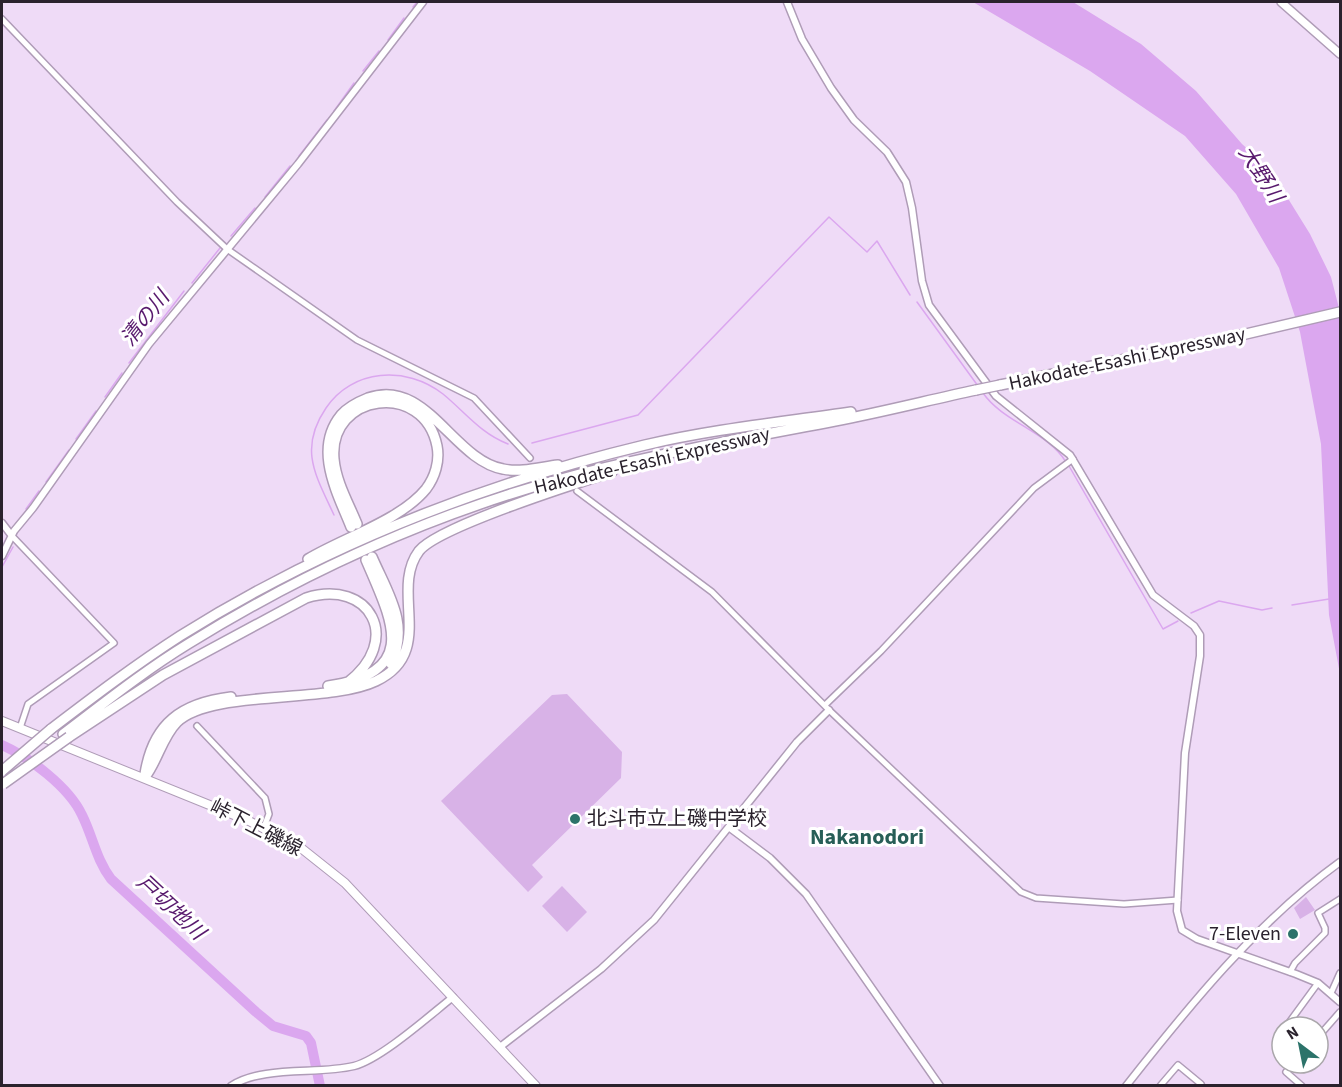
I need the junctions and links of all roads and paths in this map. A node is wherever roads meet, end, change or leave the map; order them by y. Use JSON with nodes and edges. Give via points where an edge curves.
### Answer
{"nodes":[{"id":1,"x":423,"y":2,"type":"edge"},
{"id":2,"x":787,"y":2,"type":"edge"},
{"id":3,"x":1281,"y":2,"type":"edge"},
{"id":4,"x":2,"y":19,"type":"edge"},
{"id":5,"x":1341,"y":54,"type":"edge"},
{"id":6,"x":227,"y":249,"type":"junction"},
{"id":7,"x":1341,"y":312,"type":"edge"},
{"id":8,"x":913,"y":403,"type":"junction"},
{"id":9,"x":686,"y":449,"type":"junction"},
{"id":10,"x":530,"y":458,"type":"dead end"},
{"id":11,"x":1068,"y":461,"type":"junction"},
{"id":12,"x":579,"y":463,"type":"junction"},
{"id":13,"x":577,"y":492,"type":"dead end"},
{"id":14,"x":2,"y":523,"type":"edge"},
{"id":15,"x":12,"y":536,"type":"junction"},
{"id":16,"x":2,"y":556,"type":"edge"},
{"id":17,"x":229,"y":607,"type":"junction"},
{"id":18,"x":376,"y":681,"type":"junction"},
{"id":19,"x":347,"y":683,"type":"junction"},
{"id":20,"x":827,"y":708,"type":"junction"},
{"id":21,"x":2,"y":721,"type":"edge"},
{"id":22,"x":196,"y":726,"type":"dead end"},
{"id":23,"x":20,"y":728,"type":"junction"},
{"id":24,"x":66,"y":735,"type":"junction"},
{"id":25,"x":2,"y":771,"type":"edge"},
{"id":26,"x":145,"y":777,"type":"junction"},
{"id":27,"x":2,"y":785,"type":"edge"},
{"id":28,"x":264,"y":827,"type":"junction"},
{"id":29,"x":730,"y":828,"type":"junction"},
{"id":30,"x":1341,"y":862,"type":"edge"},
{"id":31,"x":1341,"y":899,"type":"edge"},
{"id":32,"x":1178,"y":900,"type":"junction"},
{"id":33,"x":1240,"y":954,"type":"junction"},
{"id":34,"x":1290,"y":972,"type":"junction"},
{"id":35,"x":1341,"y":973,"type":"edge"},
{"id":36,"x":1318,"y":984,"type":"junction"},
{"id":37,"x":1330,"y":993,"type":"junction"},
{"id":38,"x":453,"y":997,"type":"junction"},
{"id":39,"x":1341,"y":1002,"type":"edge"},
{"id":40,"x":1341,"y":1012,"type":"edge"},
{"id":41,"x":1295,"y":1015,"type":"edge"},
{"id":42,"x":1330,"y":1024,"type":"edge"},
{"id":43,"x":500,"y":1047,"type":"junction"},
{"id":44,"x":1289,"y":1075,"type":"edge"},
{"id":45,"x":231,"y":1086,"type":"edge"},
{"id":46,"x":536,"y":1086,"type":"edge"},
{"id":47,"x":940,"y":1086,"type":"edge"},
{"id":48,"x":1126,"y":1086,"type":"edge"},
{"id":49,"x":1160,"y":1086,"type":"edge"},
{"id":50,"x":1200,"y":1086,"type":"edge"},
{"id":51,"x":1302,"y":1086,"type":"edge"}],
"edges":[{"from":1,"to":6,"type":"street"},
{"from":2,"to":11,"type":"street","via":[[805,46],[831,88],[854,120],[887,152],[906,182],[929,305],[996,396],[1064,448]]},
{"from":3,"to":5,"type":"main road"},
{"from":4,"to":6,"type":"street"},
{"from":6,"to":10,"type":"street","via":[[357,340],[474,398]]},
{"from":6,"to":15,"type":"street","via":[[149,344]]},
{"from":7,"to":8,"type":"highway","name":"Hakodate-Esashi Expressway","bridge":true},
{"from":8,"to":9,"type":"highway","name":"Hakodate-Esashi Expressway"},
{"from":8,"to":12,"type":"highway","name":"Hakodate-Esashi Expressway","via":[[646,445]]},
{"from":9,"to":18,"type":"highway","via":[[583,481],[427,544],[411,567],[411,623],[406,650],[392,671]]},
{"from":9,"to":24,"type":"highway","name":"Hakodate-Esashi Expressway","via":[[548,484],[458,513],[356,554],[282,590],[186,645]]},
{"from":11,"to":20,"type":"street","via":[[997,525]]},
{"from":11,"to":32,"type":"street","via":[[1153,595],[1194,626],[1202,642],[1185,753]]},
{"from":12,"to":17,"type":"highway","name":"Hakodate-Esashi Expressway","via":[[385,530]]},
{"from":12,"to":17,"type":"highway","via":[[503,469],[475,456],[418,405],[388,395],[372,396],[343,413],[329,440],[330,471],[354,526],[334,459],[338,432],[362,408],[376,402],[404,405],[428,423],[436,438],[437,464],[426,488],[403,509],[318,553]]},
{"from":13,"to":20,"type":"street","via":[[712,592]]},
{"from":14,"to":15,"type":"street"},
{"from":15,"to":16,"type":"street"},
{"from":15,"to":23,"type":"street","via":[[114,644],[28,704]]},
{"from":17,"to":25,"type":"highway","name":"Hakodate-Esashi Expressway","bridge":true,"via":[[126,673]]},
{"from":18,"to":19,"type":"highway","via":[[391,665],[401,631],[397,614],[369,558],[393,628],[392,644],[388,657],[375,671]]},
{"from":18,"to":26,"type":"highway","via":[[343,690],[194,711],[176,723]]},
{"from":19,"to":24,"type":"highway","via":[[371,660],[376,649],[376,628],[358,602],[324,592],[173,669]]},
{"from":19,"to":26,"type":"highway","via":[[219,698],[187,707],[158,738]]},
{"from":20,"to":29,"type":"street"},
{"from":20,"to":32,"type":"street","via":[[1029,896],[1124,904]]},
{"from":21,"to":23,"type":"main road","name":"峠下上磯線"},
{"from":22,"to":28,"type":"street","via":[[265,798],[269,814]]},
{"from":23,"to":26,"type":"main road","name":"峠下上磯線"},
{"from":24,"to":27,"type":"highway","bridge":true},
{"from":26,"to":28,"type":"main road","name":"峠下上磯線"},
{"from":28,"to":38,"type":"main road","name":"峠下上磯線","via":[[326,866]]},
{"from":29,"to":43,"type":"street","via":[[654,920],[601,969]]},
{"from":29,"to":47,"type":"street","via":[[770,858],[806,894]]},
{"from":30,"to":33,"type":"street","via":[[1290,902]]},
{"from":31,"to":34,"type":"street","via":[[1318,913],[1325,933],[1294,963]]},
{"from":32,"to":33,"type":"street","via":[[1178,920],[1187,934]]},
{"from":33,"to":34,"type":"street"},
{"from":33,"to":48,"type":"street"},
{"from":34,"to":36,"type":"street"},
{"from":35,"to":37,"type":"street"},
{"from":36,"to":37,"type":"street"},
{"from":36,"to":41,"type":"street"},
{"from":37,"to":39,"type":"street"},
{"from":38,"to":43,"type":"main road","name":"峠下上磯線"},
{"from":38,"to":45,"type":"street","via":[[375,1057],[352,1066],[245,1078]]},
{"from":40,"to":42,"type":"street"},
{"from":43,"to":46,"type":"main road","name":"峠下上磯線"},
{"from":44,"to":51,"type":"street"},
{"from":49,"to":50,"type":"street","via":[[1178,1065]]}]}
